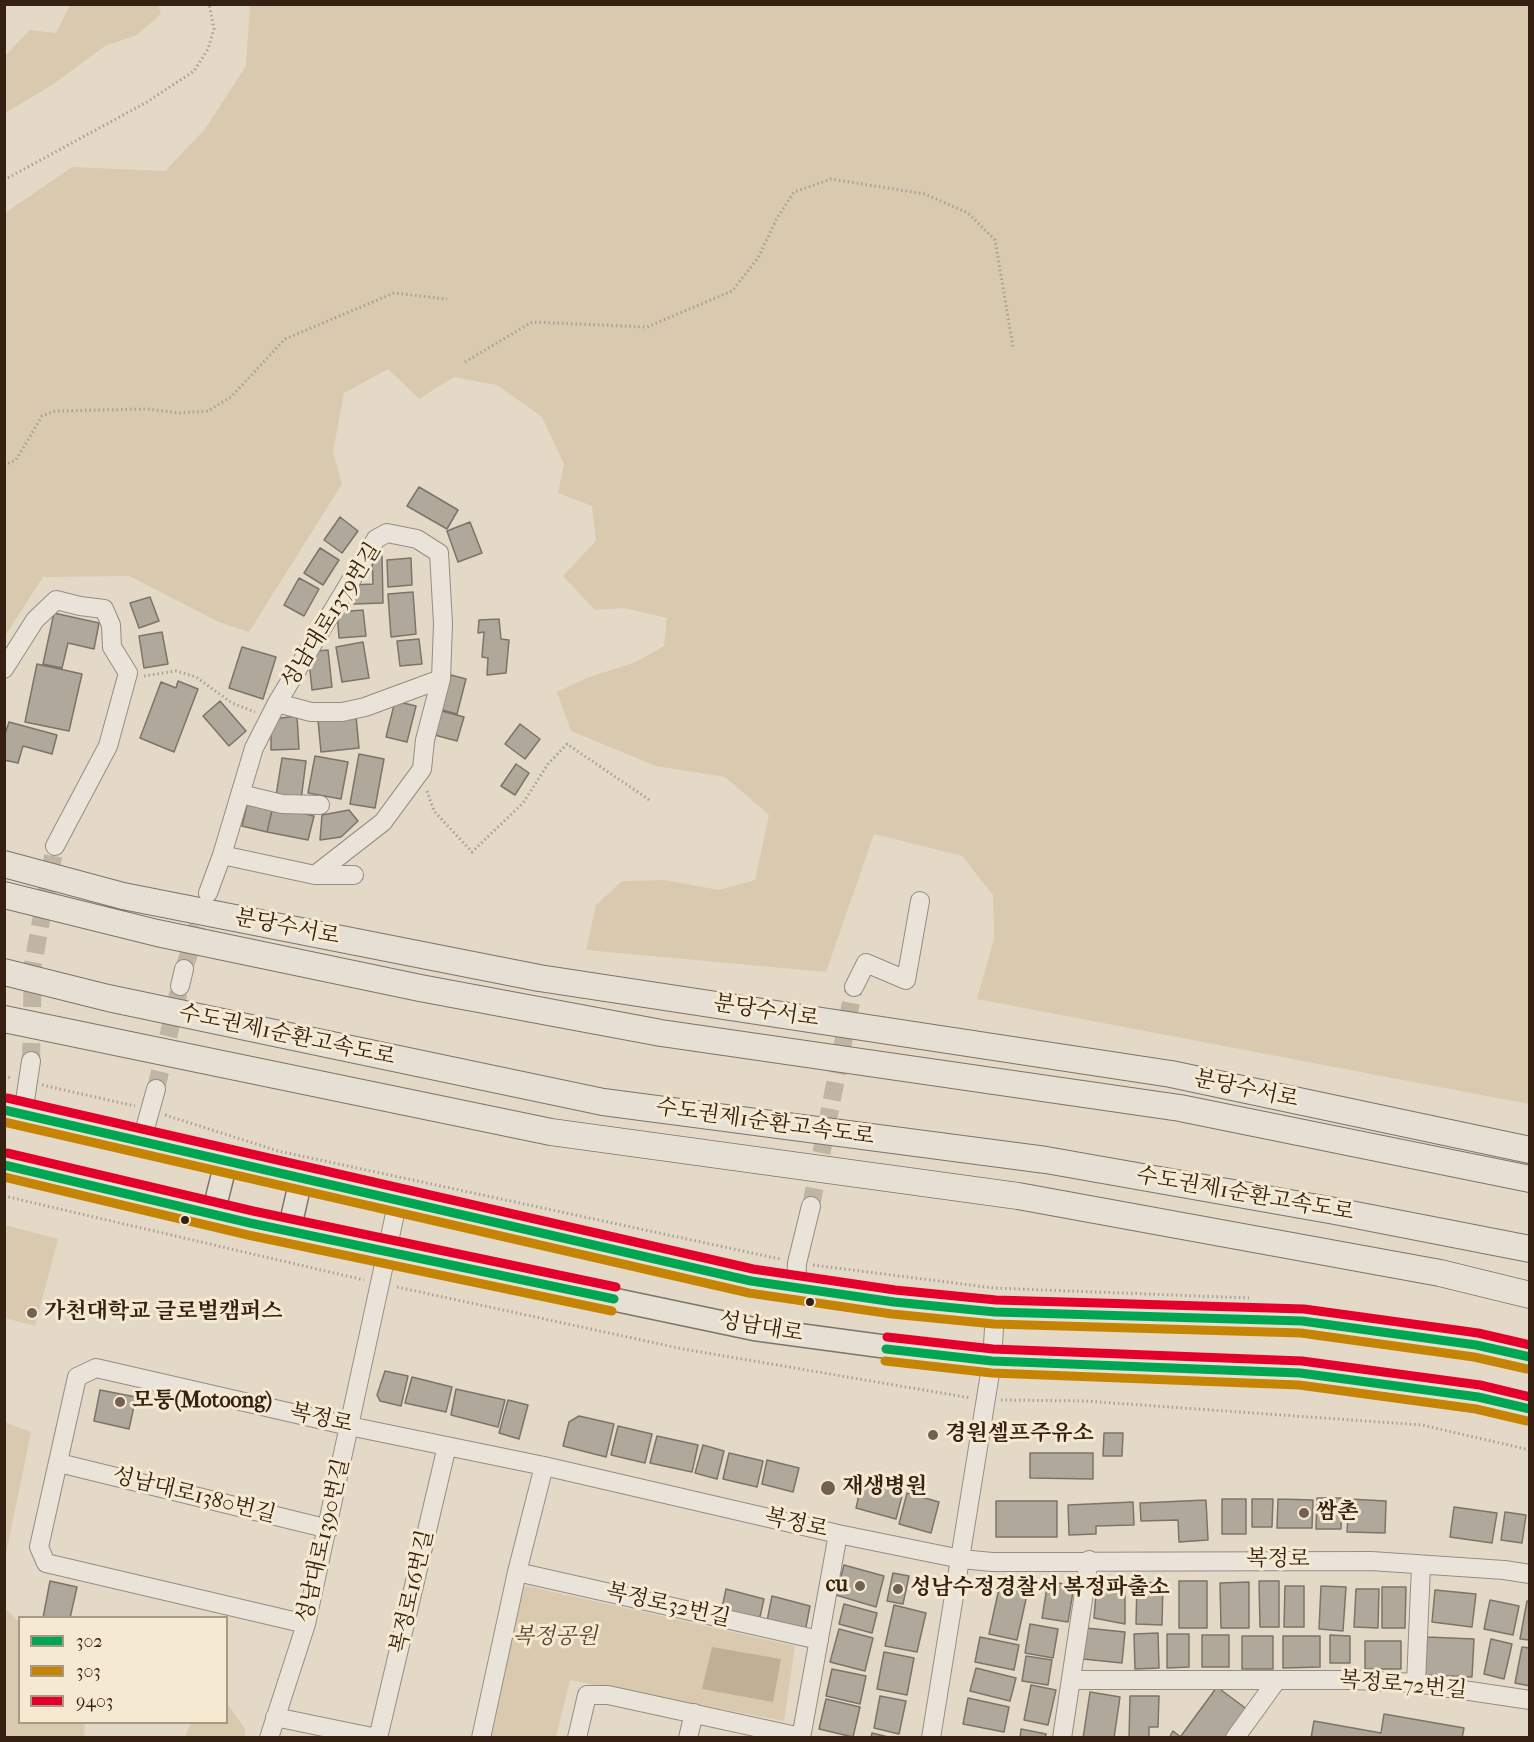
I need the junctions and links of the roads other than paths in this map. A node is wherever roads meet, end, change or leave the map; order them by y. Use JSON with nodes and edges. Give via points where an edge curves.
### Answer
{"nodes":[{"id":1,"x":4,"y":669,"type":"edge"},
{"id":2,"x":441,"y":679,"type":"junction"},
{"id":3,"x":273,"y":710,"type":"junction"},
{"id":4,"x":241,"y":794,"type":"junction"},
{"id":5,"x":320,"y":805,"type":"dead end"},
{"id":6,"x":55,"y":846,"type":"tunnel mouth"},
{"id":7,"x":222,"y":855,"type":"junction"},
{"id":8,"x":4,"y":864,"type":"edge"},
{"id":9,"x":315,"y":875,"type":"junction"},
{"id":10,"x":354,"y":875,"type":"dead end"},
{"id":11,"x":208,"y":893,"type":"tunnel mouth"},
{"id":12,"x":4,"y":895,"type":"edge"},
{"id":13,"x":920,"y":901,"type":"dead end"},
{"id":14,"x":4,"y":962,"type":"edge"},
{"id":15,"x":4,"y":972,"type":"edge"},
{"id":16,"x":854,"y":987,"type":"tunnel mouth"},
{"id":17,"x":108,"y":998,"type":"junction"},
{"id":18,"x":4,"y":1019,"type":"edge"},
{"id":19,"x":31,"y":1061,"type":"tunnel mouth"},
{"id":20,"x":156,"y":1089,"type":"tunnel mouth"},
{"id":21,"x":14,"y":1112,"type":"edge"},
{"id":22,"x":141,"y":1143,"type":"junction"},
{"id":23,"x":1530,"y":1150,"type":"edge"},
{"id":24,"x":226,"y":1162,"type":"junction"},
{"id":25,"x":4,"y":1166,"type":"edge"},
{"id":26,"x":301,"y":1179,"type":"junction"},
{"id":27,"x":1530,"y":1179,"type":"edge"},
{"id":28,"x":398,"y":1200,"type":"junction"},
{"id":29,"x":811,"y":1206,"type":"tunnel mouth"},
{"id":30,"x":213,"y":1214,"type":"junction"},
{"id":31,"x":289,"y":1231,"type":"junction"},
{"id":32,"x":1530,"y":1249,"type":"edge"},
{"id":33,"x":386,"y":1251,"type":"junction"},
{"id":34,"x":796,"y":1286,"type":"junction"},
{"id":35,"x":1530,"y":1295,"type":"edge"},
{"id":36,"x":996,"y":1312,"type":"junction"},
{"id":37,"x":1530,"y":1357,"type":"edge"},
{"id":38,"x":992,"y":1361,"type":"junction"},
{"id":39,"x":1530,"y":1409,"type":"edge"},
{"id":40,"x":349,"y":1426,"type":"junction"},
{"id":41,"x":447,"y":1446,"type":"junction"},
{"id":42,"x":59,"y":1463,"type":"junction"},
{"id":43,"x":544,"y":1466,"type":"junction"},
{"id":44,"x":329,"y":1529,"type":"junction"},
{"id":45,"x":838,"y":1534,"type":"junction"},
{"id":46,"x":961,"y":1559,"type":"junction"},
{"id":47,"x":1089,"y":1560,"type":"junction"},
{"id":48,"x":1421,"y":1566,"type":"junction"},
{"id":49,"x":517,"y":1572,"type":"junction"},
{"id":50,"x":1530,"y":1574,"type":"edge"},
{"id":51,"x":306,"y":1624,"type":"junction"},
{"id":52,"x":819,"y":1640,"type":"junction"},
{"id":53,"x":1072,"y":1680,"type":"junction"},
{"id":54,"x":1277,"y":1680,"type":"junction"},
{"id":55,"x":1416,"y":1683,"type":"junction"},
{"id":56,"x":1530,"y":1700,"type":"edge"},
{"id":57,"x":694,"y":1713,"type":"junction"},
{"id":58,"x":275,"y":1717,"type":"junction"},
{"id":59,"x":268,"y":1737,"type":"edge"},
{"id":60,"x":378,"y":1737,"type":"edge"},
{"id":61,"x":481,"y":1737,"type":"edge"},
{"id":62,"x":576,"y":1737,"type":"edge"},
{"id":63,"x":688,"y":1737,"type":"edge"},
{"id":64,"x":801,"y":1737,"type":"edge"},
{"id":65,"x":931,"y":1737,"type":"edge"},
{"id":66,"x":1062,"y":1737,"type":"edge"},
{"id":67,"x":1235,"y":1737,"type":"edge"}],
"edges":[{"from":1,"to":6,"type":"street","via":[[35,620],[56,600],[104,609],[111,625],[111,647],[128,673],[108,746]]},
{"from":2,"to":3,"type":"street","name":"성남대로1379번길","via":[[342,712]]},
{"from":2,"to":3,"type":"street","name":"성남대로1379번길","via":[[439,553],[417,539],[387,533],[376,539]]},
{"from":2,"to":9,"type":"street","name":"성남대로1379번길","via":[[425,740],[422,769],[384,822]]},
{"from":3,"to":4,"type":"street","name":"성남대로1379번길","via":[[254,748]]},
{"from":4,"to":5,"type":"street","via":[[282,804]]},
{"from":4,"to":7,"type":"street","name":"성남대로1379번길"},
{"from":7,"to":9,"type":"street"},
{"from":7,"to":11,"type":"street","name":"성남대로1379번길"},
{"from":8,"to":23,"type":"highway","name":"분당수서로","via":[[123,896],[539,978],[1171,1074]]},
{"from":9,"to":10,"type":"street"},
{"from":12,"to":27,"type":"highway","name":"분당수서로","via":[[157,933],[661,1033],[1180,1108]]},
{"from":13,"to":16,"type":"street","via":[[906,980],[866,963]]},
{"from":14,"to":17,"type":"street"},
{"from":15,"to":17,"type":"highway","name":"수도권제1순환고속도로"},
{"from":17,"to":32,"type":"highway","name":"수도권제1순환고속도로","via":[[603,1102],[1046,1160]]},
{"from":18,"to":35,"type":"highway","name":"수도권제1순환고속도로","via":[[551,1132],[1017,1196],[1440,1273]]},
{"from":19,"to":21,"type":"street","via":[[28,1082]]},
{"from":20,"to":22,"type":"street"},
{"from":21,"to":22,"type":"main road","name":"성남대로"},
{"from":22,"to":24,"type":"main road","name":"성남대로"},
{"from":24,"to":26,"type":"main road","name":"성남대로"},
{"from":24,"to":30,"type":"main road"},
{"from":25,"to":30,"type":"main road","name":"성남대로"},
{"from":26,"to":28,"type":"main road","name":"성남대로"},
{"from":26,"to":31,"type":"main road"},
{"from":28,"to":33,"type":"street","name":"성남대로1390번길"},
{"from":28,"to":34,"type":"main road","name":"성남대로","via":[[750,1281]]},
{"from":29,"to":34,"type":"street","via":[[797,1263]]},
{"from":30,"to":31,"type":"main road","name":"성남대로"},
{"from":31,"to":33,"type":"main road","name":"성남대로"},
{"from":33,"to":38,"type":"main road","name":"성남대로","via":[[754,1329]]},
{"from":33,"to":40,"type":"street","name":"성남대로1390번길"},
{"from":34,"to":36,"type":"main road","name":"성남대로","via":[[894,1302]]},
{"from":36,"to":37,"type":"main road","name":"성남대로","via":[[1302,1321],[1476,1345]]},
{"from":36,"to":38,"type":"street"},
{"from":38,"to":39,"type":"main road","name":"성남대로","via":[[1300,1372],[1478,1396]]},
{"from":38,"to":46,"type":"street"},
{"from":40,"to":41,"type":"street","name":"복정로"},
{"from":40,"to":42,"type":"street","name":"복정로","via":[[96,1368],[77,1377]]},
{"from":40,"to":44,"type":"street","name":"성남대로1390번길"},
{"from":41,"to":43,"type":"street","name":"복정로"},
{"from":41,"to":60,"type":"street","name":"복정로16번길"},
{"from":42,"to":44,"type":"street","name":"성남대로1380번길"},
{"from":42,"to":51,"type":"street","via":[[39,1547],[46,1563]]},
{"from":43,"to":45,"type":"street","name":"복정로"},
{"from":43,"to":49,"type":"street"},
{"from":44,"to":51,"type":"street","name":"성남대로1390번길"},
{"from":45,"to":46,"type":"street","name":"복정로"},
{"from":45,"to":52,"type":"street"},
{"from":46,"to":47,"type":"street","name":"복정로"},
{"from":46,"to":65,"type":"street"},
{"from":47,"to":48,"type":"street","name":"복정로","via":[[1371,1561]]},
{"from":47,"to":53,"type":"street"},
{"from":48,"to":50,"type":"street","name":"복정로"},
{"from":48,"to":55,"type":"street"},
{"from":49,"to":52,"type":"street","name":"복정로32번길"},
{"from":49,"to":61,"type":"street"},
{"from":51,"to":58,"type":"street","name":"성남대로1390번길"},
{"from":52,"to":64,"type":"street"},
{"from":53,"to":54,"type":"street","name":"복정로72번길"},
{"from":53,"to":66,"type":"street"},
{"from":54,"to":55,"type":"street","name":"복정로72번길"},
{"from":54,"to":67,"type":"street"},
{"from":55,"to":56,"type":"street","name":"복정로72번길"},
{"from":57,"to":62,"type":"street","via":[[608,1695],[587,1695]]},
{"from":57,"to":63,"type":"street"},
{"from":57,"to":64,"type":"street"},
{"from":58,"to":59,"type":"street","name":"성남대로1390번길"},
{"from":58,"to":60,"type":"street"}]}
